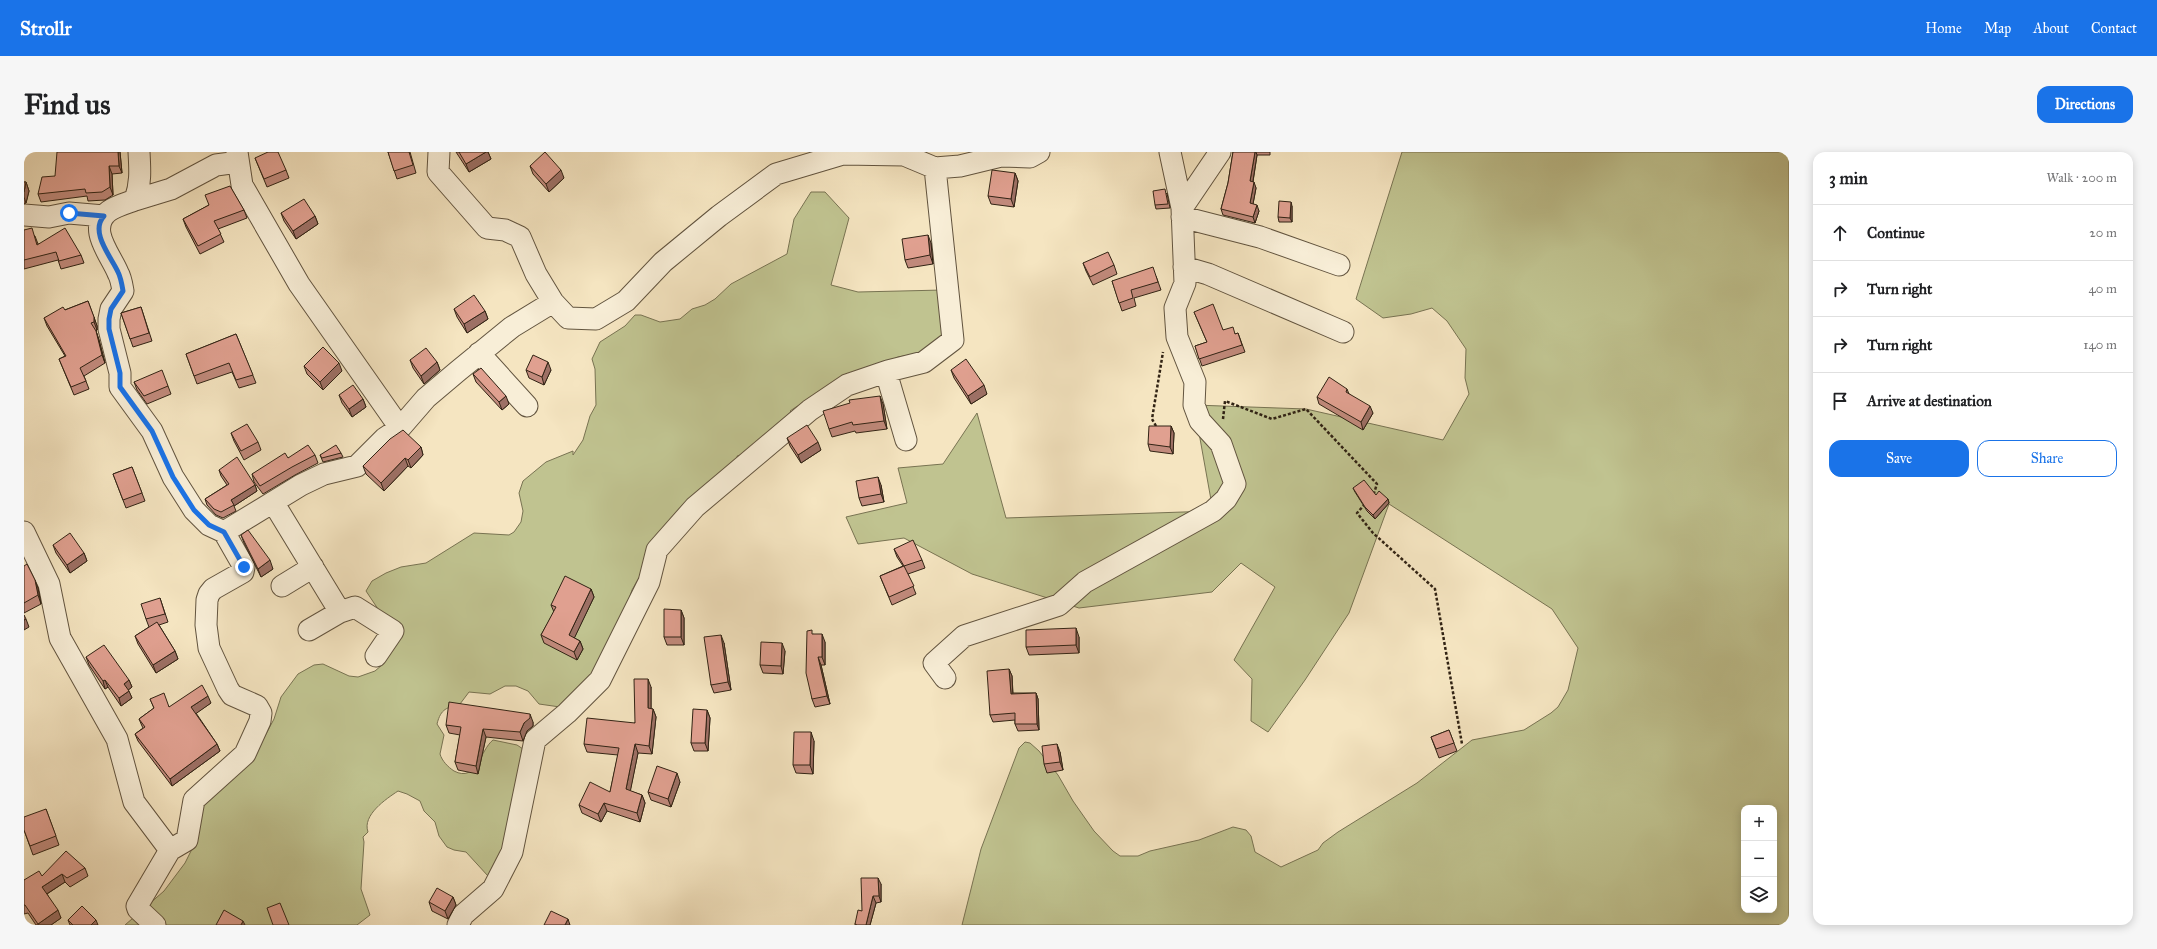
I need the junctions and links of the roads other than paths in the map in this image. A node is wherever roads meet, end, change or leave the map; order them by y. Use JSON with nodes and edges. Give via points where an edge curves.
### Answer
{"nodes":[{"id":1,"x":139,"y":152,"type":"edge"},
{"id":2,"x":439,"y":152,"type":"edge"},
{"id":3,"x":1039,"y":152,"type":"edge"},
{"id":4,"x":1170,"y":152,"type":"edge"},
{"id":5,"x":1220,"y":152,"type":"edge"},
{"id":6,"x":238,"y":157,"type":"edge"},
{"id":7,"x":935,"y":168,"type":"junction"},
{"id":8,"x":135,"y":200,"type":"junction"},
{"id":9,"x":1182,"y":213,"type":"junction"},
{"id":10,"x":24,"y":215,"type":"edge"},
{"id":11,"x":104,"y":216,"type":"junction"},
{"id":12,"x":1338,"y":265,"type":"dead end"},
{"id":13,"x":1184,"y":267,"type":"junction"},
{"id":14,"x":554,"y":302,"type":"junction"},
{"id":15,"x":1343,"y":332,"type":"dead end"},
{"id":16,"x":479,"y":353,"type":"junction"},
{"id":17,"x":886,"y":372,"type":"junction"},
{"id":18,"x":527,"y":406,"type":"dead end"},
{"id":19,"x":400,"y":428,"type":"junction"},
{"id":20,"x":906,"y":440,"type":"dead end"},
{"id":21,"x":273,"y":502,"type":"junction"},
{"id":22,"x":24,"y":532,"type":"edge"},
{"id":23,"x":224,"y":532,"type":"junction"},
{"id":24,"x":313,"y":567,"type":"junction"},
{"id":25,"x":282,"y":586,"type":"dead end"},
{"id":26,"x":340,"y":612,"type":"junction"},
{"id":27,"x":309,"y":630,"type":"dead end"},
{"id":28,"x":376,"y":656,"type":"dead end"},
{"id":29,"x":945,"y":678,"type":"dead end"},
{"id":30,"x":170,"y":850,"type":"junction"},
{"id":31,"x":155,"y":925,"type":"edge"},
{"id":32,"x":458,"y":925,"type":"edge"}],
"edges":[{"from":1,"to":8,"type":"street","via":[[141,171]]},
{"from":2,"to":14,"type":"street","via":[[438,172],[487,228],[506,230],[520,237],[536,274]]},
{"from":3,"to":7,"type":"street","via":[[1030,157],[1001,156],[960,166]]},
{"from":4,"to":9,"type":"street"},
{"from":5,"to":9,"type":"street"},
{"from":6,"to":8,"type":"street","via":[[216,165],[171,189]]},
{"from":6,"to":19,"type":"street","via":[[242,185],[299,284]]},
{"from":7,"to":14,"type":"street","via":[[904,155],[843,154],[776,174],[663,262],[626,301],[596,319],[568,318]]},
{"from":7,"to":17,"type":"street","via":[[953,340],[924,362]]},
{"from":8,"to":11,"type":"street","via":[[109,211]]},
{"from":9,"to":12,"type":"street"},
{"from":9,"to":13,"type":"street"},
{"from":10,"to":11,"type":"street","via":[[49,216],[69,213]]},
{"from":11,"to":23,"type":"street","via":[[99,230],[105,250],[118,272],[123,291],[111,309],[109,319],[120,373],[120,387],[152,431],[173,477],[194,510],[209,525]]},
{"from":13,"to":15,"type":"street","via":[[1208,274]]},
{"from":13,"to":29,"type":"street","via":[[1185,282],[1175,308],[1177,337],[1195,382],[1194,405],[1200,421],[1221,444],[1235,484],[1226,499],[1213,510],[1085,582],[1059,605],[964,636],[934,662]]},
{"from":14,"to":16,"type":"street","via":[[512,327]]},
{"from":16,"to":18,"type":"street"},
{"from":16,"to":19,"type":"street","via":[[426,398]]},
{"from":17,"to":20,"type":"street"},
{"from":17,"to":32,"type":"street","via":[[847,385],[810,410],[695,507],[657,550],[649,582],[600,680],[568,713],[535,740],[512,852],[493,889],[463,915]]},
{"from":19,"to":21,"type":"street","via":[[385,438],[357,466],[324,474]]},
{"from":21,"to":23,"type":"street"},
{"from":21,"to":24,"type":"street"},
{"from":22,"to":30,"type":"street","via":[[48,584],[60,638],[117,739],[134,802]]},
{"from":23,"to":30,"type":"street","via":[[245,570],[209,594],[206,625],[209,648],[232,695],[257,706],[261,713],[260,721],[245,754],[194,800],[187,840]]},
{"from":24,"to":25,"type":"street"},
{"from":24,"to":26,"type":"street"},
{"from":26,"to":27,"type":"street"},
{"from":26,"to":28,"type":"street","via":[[355,607],[393,630]]},
{"from":30,"to":31,"type":"street","via":[[137,906]]}]}
